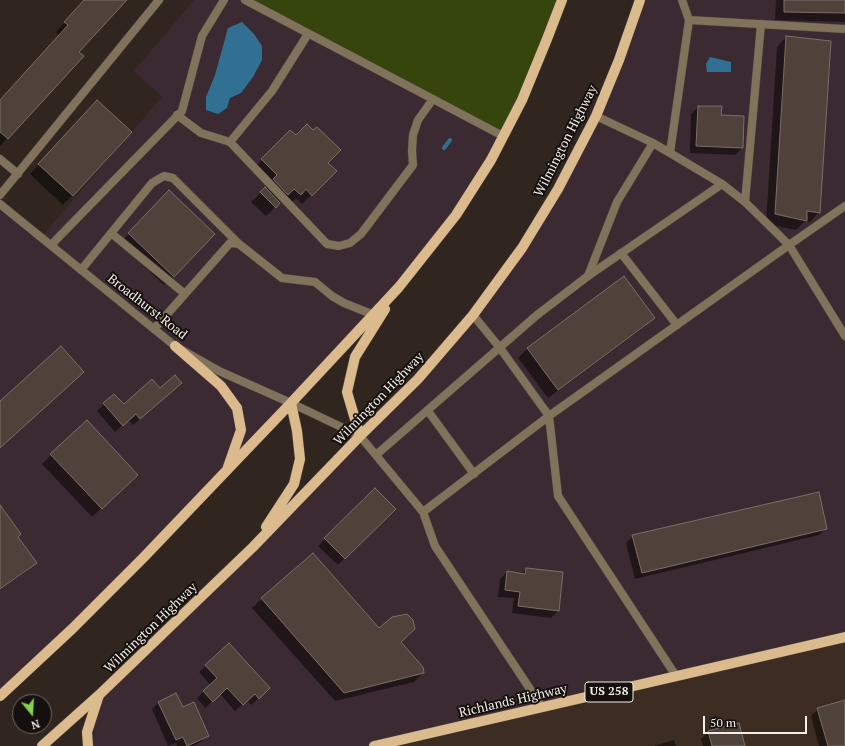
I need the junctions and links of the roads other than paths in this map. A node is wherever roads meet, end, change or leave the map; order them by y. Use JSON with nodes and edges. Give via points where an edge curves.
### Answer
{"nodes":[{"id":1,"x":159,"y":0,"type":"edge"},
{"id":2,"x":224,"y":0,"type":"edge"},
{"id":3,"x":244,"y":0,"type":"edge"},
{"id":4,"x":562,"y":0,"type":"edge"},
{"id":5,"x":640,"y":0,"type":"edge"},
{"id":6,"x":682,"y":0,"type":"edge"},
{"id":7,"x":689,"y":20,"type":"junction"},
{"id":8,"x":761,"y":24,"type":"junction"},
{"id":9,"x":845,"y":29,"type":"edge"},
{"id":10,"x":308,"y":34,"type":"junction"},
{"id":11,"x":433,"y":100,"type":"junction"},
{"id":12,"x":177,"y":115,"type":"junction"},
{"id":13,"x":596,"y":116,"type":"junction"},
{"id":14,"x":503,"y":136,"type":"junction"},
{"id":15,"x":230,"y":142,"type":"junction"},
{"id":16,"x":653,"y":143,"type":"junction"},
{"id":17,"x":670,"y":153,"type":"junction"},
{"id":18,"x":0,"y":159,"type":"edge"},
{"id":19,"x":18,"y":174,"type":"junction"},
{"id":20,"x":722,"y":184,"type":"junction"},
{"id":21,"x":0,"y":195,"type":"edge"},
{"id":22,"x":745,"y":202,"type":"junction"},
{"id":23,"x":0,"y":204,"type":"edge"},
{"id":24,"x":845,"y":206,"type":"edge"},
{"id":25,"x":110,"y":234,"type":"junction"},
{"id":26,"x":239,"y":244,"type":"junction"},
{"id":27,"x":51,"y":245,"type":"junction"},
{"id":28,"x":789,"y":245,"type":"junction"},
{"id":29,"x":621,"y":253,"type":"junction"},
{"id":30,"x":81,"y":270,"type":"junction"},
{"id":31,"x":588,"y":276,"type":"junction"},
{"id":32,"x":399,"y":287,"type":"junction"},
{"id":33,"x":185,"y":294,"type":"junction"},
{"id":34,"x":374,"y":315,"type":"junction"},
{"id":35,"x":473,"y":315,"type":"junction"},
{"id":36,"x":677,"y":325,"type":"junction"},
{"id":37,"x":154,"y":330,"type":"junction"},
{"id":38,"x":845,"y":336,"type":"edge"},
{"id":39,"x":175,"y":346,"type":"junction"},
{"id":40,"x":500,"y":348,"type":"junction"},
{"id":41,"x":291,"y":403,"type":"junction"},
{"id":42,"x":428,"y":411,"type":"junction"},
{"id":43,"x":549,"y":416,"type":"junction"},
{"id":44,"x":360,"y":436,"type":"junction"},
{"id":45,"x":376,"y":455,"type":"junction"},
{"id":46,"x":227,"y":471,"type":"junction"},
{"id":47,"x":474,"y":474,"type":"junction"},
{"id":48,"x":423,"y":512,"type":"junction"},
{"id":49,"x":253,"y":547,"type":"junction"},
{"id":50,"x":845,"y":637,"type":"edge"},
{"id":51,"x":676,"y":676,"type":"junction"},
{"id":52,"x":4,"y":693,"type":"edge"},
{"id":53,"x":99,"y":695,"type":"junction"},
{"id":54,"x":0,"y":705,"type":"edge"},
{"id":55,"x":542,"y":707,"type":"junction"},
{"id":56,"x":42,"y":746,"type":"edge"},
{"id":57,"x":88,"y":746,"type":"edge"},
{"id":58,"x":374,"y":746,"type":"edge"}],
"edges":[{"from":1,"to":19,"type":"street"},
{"from":2,"to":12,"type":"street","via":[[202,36],[182,111]]},
{"from":3,"to":10,"type":"street"},
{"from":4,"to":14,"type":"main road","via":[[522,100]]},
{"from":5,"to":13,"type":"main road","name":"Wilmington Highway"},
{"from":6,"to":7,"type":"street"},
{"from":7,"to":8,"type":"street"},
{"from":7,"to":17,"type":"street"},
{"from":8,"to":9,"type":"street"},
{"from":8,"to":22,"type":"street"},
{"from":10,"to":11,"type":"street"},
{"from":10,"to":15,"type":"street","via":[[272,91]]},
{"from":11,"to":14,"type":"street"},
{"from":11,"to":15,"type":"street","via":[[418,120],[412,151],[413,166],[360,234],[350,243],[339,246],[327,244]]},
{"from":12,"to":15,"type":"street","via":[[201,133]]},
{"from":12,"to":27,"type":"street"},
{"from":13,"to":16,"type":"street"},
{"from":13,"to":35,"type":"main road","name":"Wilmington Highway","via":[[558,189],[522,248]]},
{"from":14,"to":32,"type":"main road","via":[[456,215]]},
{"from":16,"to":17,"type":"street"},
{"from":16,"to":31,"type":"street","via":[[617,202]]},
{"from":17,"to":20,"type":"street"},
{"from":18,"to":19,"type":"street"},
{"from":19,"to":21,"type":"street"},
{"from":20,"to":22,"type":"street"},
{"from":20,"to":29,"type":"street"},
{"from":22,"to":28,"type":"street"},
{"from":23,"to":27,"type":"street","name":"Broadhurst Road"},
{"from":24,"to":28,"type":"street"},
{"from":25,"to":26,"type":"street","via":[[152,183],[164,176],[173,178]]},
{"from":25,"to":30,"type":"street"},
{"from":25,"to":33,"type":"street"},
{"from":26,"to":33,"type":"street","via":[[230,243]]},
{"from":26,"to":34,"type":"street","via":[[282,278],[315,282],[344,303]]},
{"from":27,"to":30,"type":"street","name":"Broadhurst Road"},
{"from":28,"to":36,"type":"street"},
{"from":28,"to":38,"type":"street"},
{"from":29,"to":31,"type":"street"},
{"from":29,"to":36,"type":"street"},
{"from":30,"to":37,"type":"street","name":"Broadhurst Road"},
{"from":31,"to":40,"type":"street","via":[[537,315]]},
{"from":32,"to":34,"type":"main road"},
{"from":32,"to":44,"type":"main road","via":[[355,357],[347,392]]},
{"from":33,"to":37,"type":"street"},
{"from":34,"to":41,"type":"main road"},
{"from":35,"to":40,"type":"street"},
{"from":35,"to":44,"type":"main road","name":"Wilmington Highway","via":[[418,379]]},
{"from":36,"to":43,"type":"street"},
{"from":37,"to":39,"type":"street","name":"Broadhurst Road"},
{"from":39,"to":41,"type":"street","name":"Broadhurst Road","via":[[219,371]]},
{"from":39,"to":46,"type":"main road","via":[[221,386],[237,408],[241,430]]},
{"from":40,"to":42,"type":"street"},
{"from":40,"to":43,"type":"street"},
{"from":41,"to":44,"type":"street","name":"Broadhurst Road"},
{"from":41,"to":46,"type":"main road"},
{"from":41,"to":49,"type":"main road","via":[[300,459],[294,484]]},
{"from":42,"to":45,"type":"street"},
{"from":42,"to":47,"type":"street"},
{"from":43,"to":47,"type":"street"},
{"from":43,"to":51,"type":"street","via":[[558,496]]},
{"from":44,"to":45,"type":"street"},
{"from":44,"to":49,"type":"main road","name":"Wilmington Highway"},
{"from":45,"to":48,"type":"street"},
{"from":46,"to":52,"type":"main road","via":[[120,582]]},
{"from":47,"to":48,"type":"street"},
{"from":48,"to":55,"type":"street","via":[[436,546]]},
{"from":49,"to":53,"type":"main road","name":"Wilmington Highway"},
{"from":50,"to":51,"type":"main road","name":"Richlands Highway","number":"US 258"},
{"from":51,"to":55,"type":"main road","name":"Richlands Highway","number":"US 258"},
{"from":52,"to":54,"type":"main road"},
{"from":53,"to":56,"type":"main road","name":"Wilmington Highway"},
{"from":53,"to":57,"type":"main road","via":[[87,732]]},
{"from":55,"to":58,"type":"main road","name":"Richlands Highway","number":"US 258"}]}
